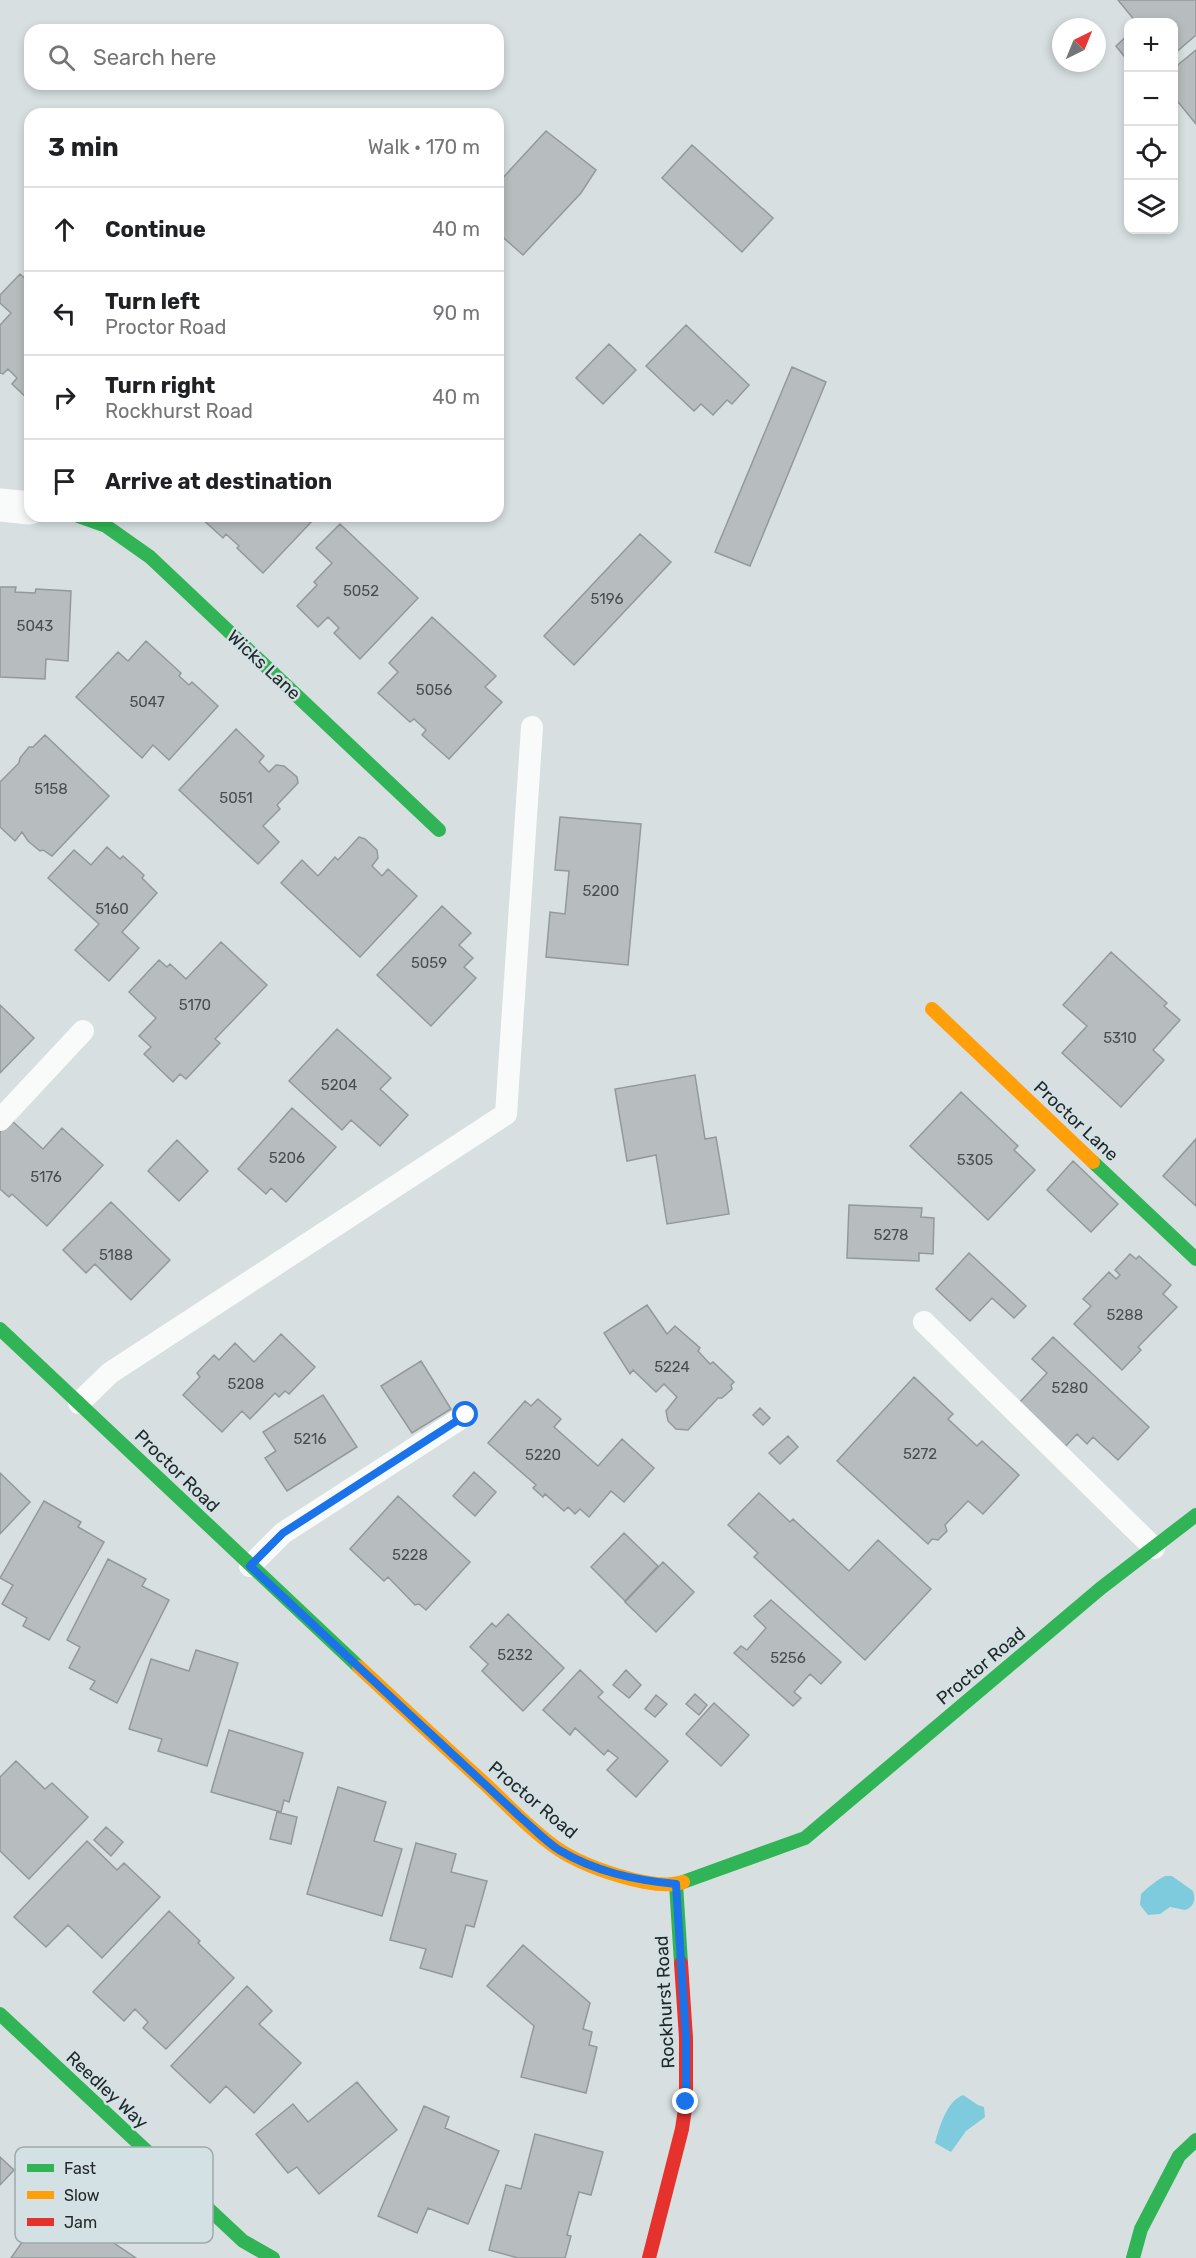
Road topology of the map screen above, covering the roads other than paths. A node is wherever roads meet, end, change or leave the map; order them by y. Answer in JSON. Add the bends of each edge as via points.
{"nodes":[{"id":1,"x":0,"y":506,"type":"edge"},
{"id":2,"x":24,"y":508,"type":"edge"},
{"id":3,"x":95,"y":522,"type":"edge"},
{"id":4,"x":532,"y":727,"type":"dead end"},
{"id":5,"x":439,"y":830,"type":"dead end"},
{"id":6,"x":932,"y":1009,"type":"dead end"},
{"id":7,"x":83,"y":1031,"type":"dead end"},
{"id":8,"x":0,"y":1120,"type":"edge"},
{"id":9,"x":1196,"y":1259,"type":"edge"},
{"id":10,"x":924,"y":1322,"type":"dead end"},
{"id":11,"x":0,"y":1329,"type":"edge"},
{"id":12,"x":79,"y":1403,"type":"junction"},
{"id":13,"x":466,"y":1415,"type":"dead end"},
{"id":14,"x":1196,"y":1515,"type":"edge"},
{"id":15,"x":1154,"y":1548,"type":"junction"},
{"id":16,"x":250,"y":1566,"type":"junction"},
{"id":17,"x":676,"y":1884,"type":"junction"},
{"id":18,"x":0,"y":2014,"type":"edge"},
{"id":19,"x":1196,"y":2140,"type":"edge"},
{"id":20,"x":134,"y":2147,"type":"edge"},
{"id":21,"x":213,"y":2225,"type":"edge"},
{"id":22,"x":237,"y":2249,"type":"edge"},
{"id":23,"x":273,"y":2258,"type":"edge"},
{"id":24,"x":649,"y":2258,"type":"edge"},
{"id":25,"x":1133,"y":2258,"type":"edge"}],
"edges":[{"from":1,"to":2,"type":"street"},
{"from":3,"to":5,"type":"street","name":"Wicks Lane","via":[[150,557]]},
{"from":4,"to":12,"type":"lane","via":[[506,1114],[110,1373]]},
{"from":6,"to":9,"type":"street","name":"Proctor Lane"},
{"from":7,"to":8,"type":"lane"},
{"from":10,"to":15,"type":"lane"},
{"from":11,"to":12,"type":"street","name":"Proctor Road"},
{"from":12,"to":16,"type":"street","name":"Proctor Road"},
{"from":13,"to":16,"type":"lane","via":[[283,1533]]},
{"from":14,"to":15,"type":"street","name":"Proctor Road"},
{"from":15,"to":17,"type":"street","name":"Proctor Road","via":[[1101,1588],[806,1838]]},
{"from":16,"to":17,"type":"street","name":"Proctor Road","via":[[558,1849],[595,1868],[634,1880]]},
{"from":17,"to":24,"type":"street","name":"Rockhurst Road","via":[[686,2102]]},
{"from":18,"to":20,"type":"street","name":"Reedley Way"},
{"from":19,"to":25,"type":"street","via":[[1179,2156],[1141,2229]]},
{"from":21,"to":22,"type":"street","name":"Reedley Way"},
{"from":22,"to":23,"type":"street","name":"Reedley Way"}]}
